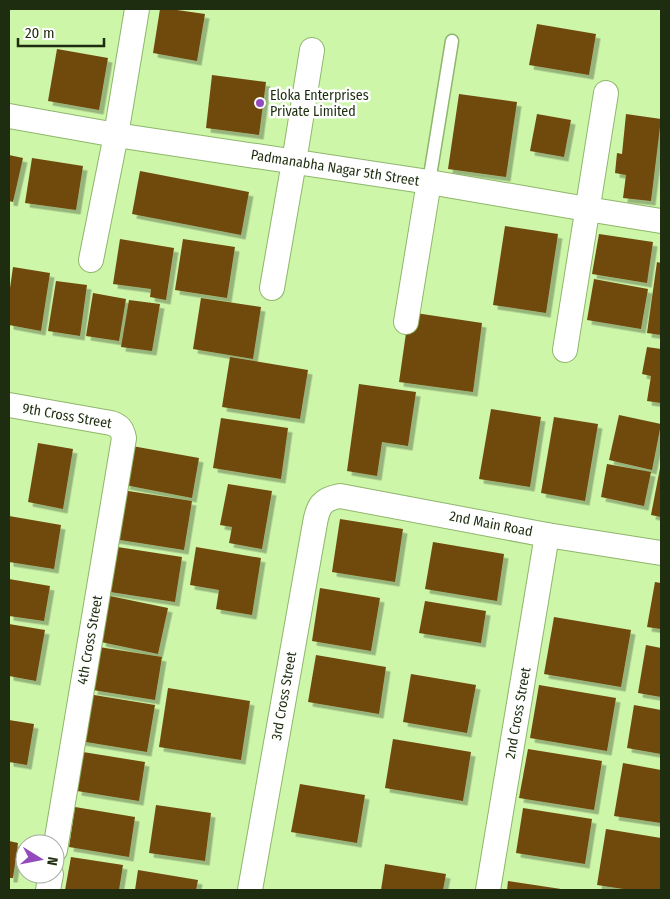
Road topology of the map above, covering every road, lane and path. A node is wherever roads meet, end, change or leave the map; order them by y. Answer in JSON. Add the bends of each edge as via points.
{"nodes":[{"id":1,"x":137,"y":9,"type":"edge"},
{"id":2,"x":452,"y":40,"type":"dead end"},
{"id":3,"x":312,"y":50,"type":"dead end"},
{"id":4,"x":606,"y":93,"type":"dead end"},
{"id":5,"x":9,"y":116,"type":"edge"},
{"id":6,"x":116,"y":135,"type":"junction"},
{"id":7,"x":294,"y":162,"type":"junction"},
{"id":8,"x":429,"y":182,"type":"junction"},
{"id":9,"x":587,"y":209,"type":"junction"},
{"id":10,"x":661,"y":221,"type":"edge"},
{"id":11,"x":91,"y":260,"type":"dead end"},
{"id":12,"x":272,"y":288,"type":"dead end"},
{"id":13,"x":406,"y":322,"type":"dead end"},
{"id":14,"x":565,"y":350,"type":"dead end"},
{"id":15,"x":9,"y":405,"type":"edge"},
{"id":16,"x":123,"y":430,"type":"joint"},
{"id":17,"x":322,"y":503,"type":"joint"},
{"id":18,"x":547,"y":535,"type":"junction"},
{"id":19,"x":661,"y":552,"type":"edge"},
{"id":20,"x":58,"y":834,"type":"edge"},
{"id":21,"x":250,"y":890,"type":"edge"},
{"id":22,"x":488,"y":890,"type":"edge"}],
"edges":[{"from":1,"to":6,"type":"street"},
{"from":2,"to":8,"type":"lane"},
{"from":3,"to":7,"type":"street"},
{"from":4,"to":9,"type":"street"},
{"from":5,"to":6,"type":"street","name":"Padmanabha Nagar 5th Street"},
{"from":6,"to":7,"type":"street","name":"Padmanabha Nagar 5th Street"},
{"from":6,"to":11,"type":"street"},
{"from":7,"to":8,"type":"street","name":"Padmanabha Nagar 5th Street"},
{"from":7,"to":12,"type":"street"},
{"from":8,"to":9,"type":"street","name":"Padmanabha Nagar 5th Street"},
{"from":8,"to":13,"type":"street"},
{"from":9,"to":10,"type":"street","name":"Padmanabha Nagar 5th Street"},
{"from":9,"to":14,"type":"street"},
{"from":15,"to":16,"type":"street","name":"9th Cross Street","via":[[111,423]]},
{"from":16,"to":20,"type":"street","name":"4th Cross Street"},
{"from":17,"to":18,"type":"street","name":"2nd Main Road","via":[[330,497],[340,496]]},
{"from":17,"to":21,"type":"street","name":"3rd Cross Street","via":[[314,523]]},
{"from":18,"to":19,"type":"street","name":"2nd Main Road"},
{"from":18,"to":22,"type":"street","name":"2nd Cross Street"}]}
